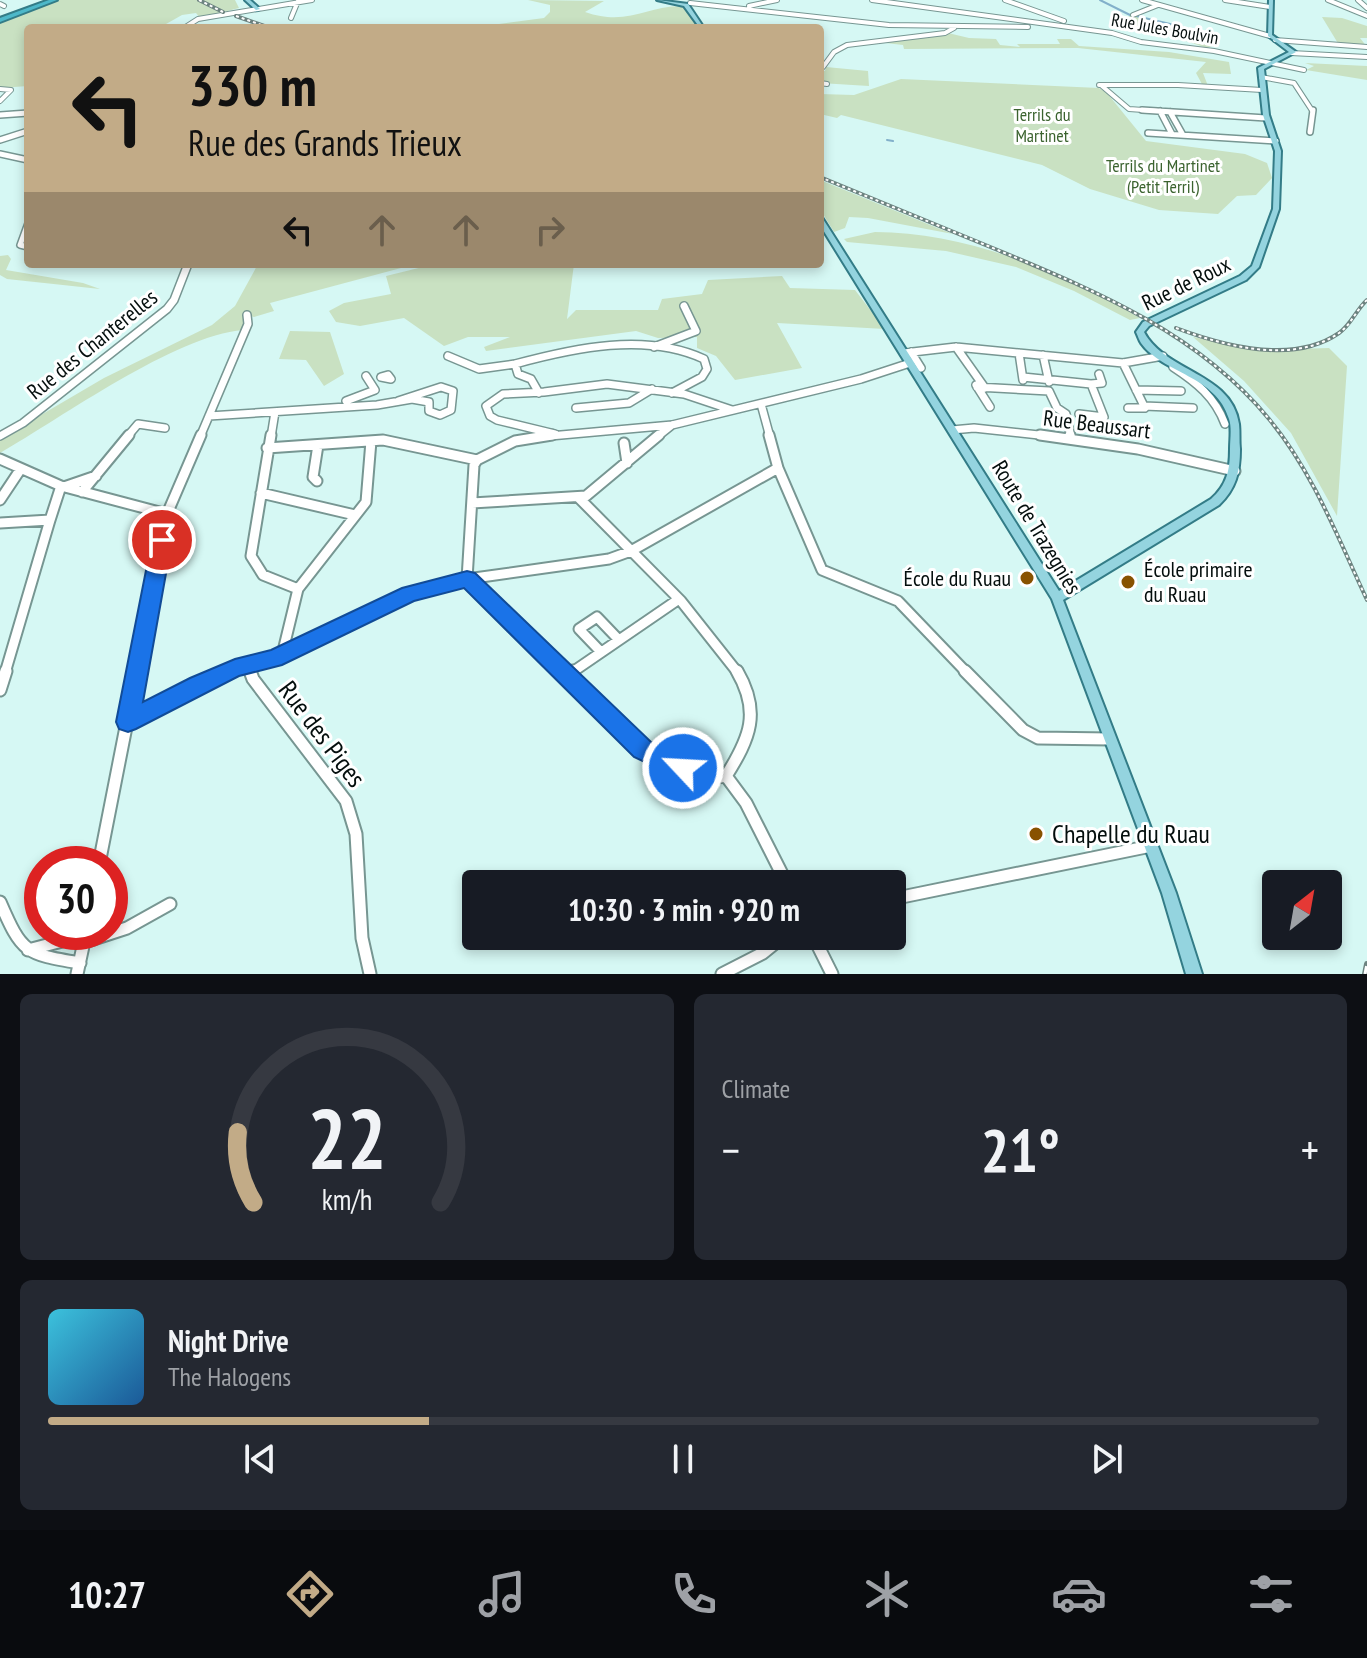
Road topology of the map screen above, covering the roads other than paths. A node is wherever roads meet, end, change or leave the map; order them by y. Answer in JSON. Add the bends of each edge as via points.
{"nodes":[{"id":1,"x":52,"y":0,"type":"edge"},
{"id":2,"x":250,"y":0,"type":"edge"},
{"id":3,"x":312,"y":0,"type":"edge"},
{"id":4,"x":659,"y":0,"type":"edge"},
{"id":5,"x":777,"y":0,"type":"edge"},
{"id":6,"x":872,"y":0,"type":"edge"},
{"id":7,"x":1005,"y":0,"type":"edge"},
{"id":8,"x":1142,"y":0,"type":"edge"},
{"id":9,"x":1225,"y":0,"type":"edge"},
{"id":10,"x":1271,"y":0,"type":"edge"},
{"id":11,"x":1328,"y":0,"type":"edge"},
{"id":12,"x":1358,"y":0,"type":"edge"},
{"id":13,"x":298,"y":1,"type":"edge"},
{"id":14,"x":894,"y":1,"type":"edge"},
{"id":15,"x":1237,"y":1,"type":"edge"},
{"id":16,"x":703,"y":2,"type":"edge"},
{"id":17,"x":685,"y":4,"type":"junction"},
{"id":18,"x":1158,"y":4,"type":"junction"},
{"id":19,"x":1270,"y":7,"type":"junction"},
{"id":20,"x":736,"y":8,"type":"junction"},
{"id":21,"x":1367,"y":8,"type":"edge"},
{"id":22,"x":261,"y":9,"type":"junction"},
{"id":23,"x":772,"y":12,"type":"junction"},
{"id":24,"x":1040,"y":14,"type":"junction"},
{"id":25,"x":1133,"y":15,"type":"dead end"},
{"id":26,"x":1367,"y":16,"type":"edge"},
{"id":27,"x":291,"y":18,"type":"dead end"},
{"id":28,"x":0,"y":19,"type":"edge"},
{"id":29,"x":1009,"y":20,"type":"junction"},
{"id":30,"x":1026,"y":22,"type":"junction"},
{"id":31,"x":190,"y":24,"type":"edge"},
{"id":32,"x":699,"y":24,"type":"edge"},
{"id":33,"x":979,"y":25,"type":"junction"},
{"id":34,"x":1081,"y":25,"type":"junction"},
{"id":35,"x":1055,"y":26,"type":"junction"},
{"id":36,"x":955,"y":27,"type":"junction"},
{"id":37,"x":1004,"y":27,"type":"junction"},
{"id":38,"x":1112,"y":33,"type":"junction"},
{"id":39,"x":1272,"y":38,"type":"junction"},
{"id":40,"x":1367,"y":47,"type":"edge"},
{"id":41,"x":1291,"y":53,"type":"junction"},
{"id":42,"x":1367,"y":57,"type":"edge"},
{"id":43,"x":1269,"y":62,"type":"junction"},
{"id":44,"x":824,"y":66,"type":"edge"},
{"id":45,"x":1304,"y":70,"type":"dead end"},
{"id":46,"x":1261,"y":77,"type":"junction"},
{"id":47,"x":824,"y":84,"type":"edge"},
{"id":48,"x":827,"y":84,"type":"dead end"},
{"id":49,"x":0,"y":89,"type":"edge"},
{"id":50,"x":1262,"y":90,"type":"junction"},
{"id":51,"x":1,"y":99,"type":"edge"},
{"id":52,"x":1160,"y":111,"type":"junction"},
{"id":53,"x":1170,"y":112,"type":"junction"},
{"id":54,"x":24,"y":113,"type":"edge"},
{"id":55,"x":0,"y":115,"type":"edge"},
{"id":56,"x":1266,"y":118,"type":"junction"},
{"id":57,"x":24,"y":132,"type":"edge"},
{"id":58,"x":1310,"y":132,"type":"dead end"},
{"id":59,"x":1148,"y":133,"type":"dead end"},
{"id":60,"x":1172,"y":134,"type":"junction"},
{"id":61,"x":1183,"y":135,"type":"junction"},
{"id":62,"x":0,"y":140,"type":"edge"},
{"id":63,"x":1276,"y":141,"type":"junction"},
{"id":64,"x":0,"y":154,"type":"edge"},
{"id":65,"x":24,"y":159,"type":"edge"},
{"id":66,"x":824,"y":225,"type":"edge"},
{"id":67,"x":186,"y":268,"type":"edge"},
{"id":68,"x":684,"y":306,"type":"dead end"},
{"id":69,"x":247,"y":315,"type":"dead end"},
{"id":70,"x":653,"y":347,"type":"junction"},
{"id":71,"x":956,"y":347,"type":"junction"},
{"id":72,"x":1019,"y":353,"type":"junction"},
{"id":73,"x":1043,"y":355,"type":"junction"},
{"id":74,"x":448,"y":356,"type":"dead end"},
{"id":75,"x":908,"y":356,"type":"junction"},
{"id":76,"x":1160,"y":357,"type":"junction"},
{"id":77,"x":1123,"y":363,"type":"junction"},
{"id":78,"x":515,"y":364,"type":"junction"},
{"id":79,"x":921,"y":368,"type":"dead end"},
{"id":80,"x":1099,"y":374,"type":"dead end"},
{"id":81,"x":366,"y":376,"type":"dead end"},
{"id":82,"x":1023,"y":377,"type":"junction"},
{"id":83,"x":1049,"y":383,"type":"junction"},
{"id":84,"x":1091,"y":384,"type":"junction"},
{"id":85,"x":981,"y":387,"type":"junction"},
{"id":86,"x":652,"y":389,"type":"junction"},
{"id":87,"x":1025,"y":390,"type":"junction"},
{"id":88,"x":1136,"y":390,"type":"junction"},
{"id":89,"x":1181,"y":391,"type":"dead end"},
{"id":90,"x":373,"y":392,"type":"junction"},
{"id":91,"x":539,"y":393,"type":"junction"},
{"id":92,"x":672,"y":393,"type":"junction"},
{"id":93,"x":424,"y":396,"type":"dead end"},
{"id":94,"x":346,"y":401,"type":"dead end"},
{"id":95,"x":761,"y":404,"type":"junction"},
{"id":96,"x":377,"y":405,"type":"junction"},
{"id":97,"x":1144,"y":406,"type":"junction"},
{"id":98,"x":990,"y":407,"type":"dead end"},
{"id":99,"x":576,"y":408,"type":"dead end"},
{"id":100,"x":1128,"y":408,"type":"dead end"},
{"id":101,"x":1193,"y":408,"type":"dead end"},
{"id":102,"x":733,"y":410,"type":"junction"},
{"id":103,"x":275,"y":412,"type":"junction"},
{"id":104,"x":1079,"y":414,"type":"dead end"},
{"id":105,"x":209,"y":416,"type":"junction"},
{"id":106,"x":1225,"y":424,"type":"dead end"},
{"id":107,"x":672,"y":425,"type":"junction"},
{"id":108,"x":165,"y":428,"type":"dead end"},
{"id":109,"x":952,"y":430,"type":"junction"},
{"id":110,"x":556,"y":434,"type":"junction"},
{"id":111,"x":0,"y":436,"type":"edge"},
{"id":112,"x":1071,"y":439,"type":"junction"},
{"id":113,"x":371,"y":441,"type":"junction"},
{"id":114,"x":624,"y":443,"type":"dead end"},
{"id":115,"x":318,"y":445,"type":"junction"},
{"id":116,"x":267,"y":448,"type":"junction"},
{"id":117,"x":0,"y":459,"type":"edge"},
{"id":118,"x":477,"y":460,"type":"junction"},
{"id":119,"x":627,"y":463,"type":"junction"},
{"id":120,"x":778,"y":468,"type":"junction"},
{"id":121,"x":20,"y":470,"type":"junction"},
{"id":122,"x":1235,"y":471,"type":"junction"},
{"id":123,"x":97,"y":476,"type":"junction"},
{"id":124,"x":317,"y":481,"type":"dead end"},
{"id":125,"x":62,"y":487,"type":"junction"},
{"id":126,"x":82,"y":492,"type":"junction"},
{"id":127,"x":261,"y":493,"type":"junction"},
{"id":128,"x":579,"y":498,"type":"junction"},
{"id":129,"x":0,"y":500,"type":"edge"},
{"id":130,"x":472,"y":503,"type":"junction"},
{"id":131,"x":167,"y":514,"type":"junction"},
{"id":132,"x":355,"y":515,"type":"junction"},
{"id":133,"x":50,"y":520,"type":"junction"},
{"id":134,"x":0,"y":523,"type":"edge"},
{"id":135,"x":631,"y":551,"type":"junction"},
{"id":136,"x":467,"y":579,"type":"junction"},
{"id":137,"x":298,"y":589,"type":"junction"},
{"id":138,"x":1057,"y":598,"type":"junction"},
{"id":139,"x":679,"y":599,"type":"junction"},
{"id":140,"x":619,"y":640,"type":"junction"},
{"id":141,"x":601,"y":652,"type":"junction"},
{"id":142,"x":282,"y":655,"type":"junction"},
{"id":143,"x":248,"y":665,"type":"junction"},
{"id":144,"x":567,"y":675,"type":"junction"},
{"id":145,"x":0,"y":690,"type":"edge"},
{"id":146,"x":128,"y":722,"type":"junction"},
{"id":147,"x":1110,"y":739,"type":"junction"},
{"id":148,"x":726,"y":776,"type":"junction"},
{"id":149,"x":103,"y":846,"type":"edge"},
{"id":150,"x":1151,"y":846,"type":"junction"},
{"id":151,"x":780,"y":870,"type":"edge"},
{"id":152,"x":906,"y":896,"type":"edge"},
{"id":153,"x":0,"y":902,"type":"edge"},
{"id":154,"x":170,"y":904,"type":"dead end"},
{"id":155,"x":128,"y":927,"type":"edge"},
{"id":156,"x":24,"y":949,"type":"edge"},
{"id":157,"x":26,"y":950,"type":"edge"},
{"id":158,"x":83,"y":950,"type":"edge"},
{"id":159,"x":767,"y":950,"type":"edge"},
{"id":160,"x":820,"y":950,"type":"edge"},
{"id":161,"x":79,"y":971,"type":"edge"},
{"id":162,"x":370,"y":974,"type":"edge"},
{"id":163,"x":722,"y":974,"type":"edge"},
{"id":164,"x":832,"y":974,"type":"edge"},
{"id":165,"x":1194,"y":974,"type":"edge"}],
"edges":[{"from":1,"to":28,"type":"highway"},
{"from":2,"to":22,"type":"main road"},
{"from":3,"to":13,"type":"street"},
{"from":4,"to":17,"type":"main road"},
{"from":5,"to":20,"type":"street"},
{"from":5,"to":23,"type":"street"},
{"from":6,"to":14,"type":"street"},
{"from":7,"to":24,"type":"street","via":[[1033,9],[1030,15]]},
{"from":8,"to":18,"type":"street"},
{"from":9,"to":15,"type":"street"},
{"from":10,"to":19,"type":"main road"},
{"from":11,"to":26,"type":"street"},
{"from":12,"to":21,"type":"street"},
{"from":13,"to":22,"type":"street"},
{"from":13,"to":27,"type":"street"},
{"from":14,"to":29,"type":"street"},
{"from":15,"to":19,"type":"street"},
{"from":16,"to":17,"type":"street"},
{"from":16,"to":20,"type":"street"},
{"from":17,"to":32,"type":"main road"},
{"from":18,"to":25,"type":"street"},
{"from":18,"to":39,"type":"street"},
{"from":19,"to":39,"type":"main road"},
{"from":20,"to":23,"type":"street"},
{"from":22,"to":31,"type":"street"},
{"from":23,"to":36,"type":"street"},
{"from":24,"to":30,"type":"street"},
{"from":24,"to":34,"type":"street"},
{"from":29,"to":30,"type":"street"},
{"from":29,"to":37,"type":"street"},
{"from":30,"to":35,"type":"street"},
{"from":33,"to":36,"type":"street"},
{"from":33,"to":37,"type":"street"},
{"from":33,"to":37,"type":"street","via":[[980,31]]},
{"from":34,"to":35,"type":"street"},
{"from":34,"to":38,"type":"street"},
{"from":35,"to":37,"type":"street"},
{"from":35,"to":38,"type":"street","name":"Rue Jules Boulvin"},
{"from":36,"to":44,"type":"street","via":[[946,33],[847,45]]},
{"from":38,"to":43,"type":"street","name":"Rue Jules Boulvin"},
{"from":39,"to":40,"type":"street"},
{"from":39,"to":41,"type":"main road"},
{"from":41,"to":42,"type":"street"},
{"from":41,"to":43,"type":"main road"},
{"from":43,"to":45,"type":"street","name":"Rue Jules Boulvin"},
{"from":43,"to":46,"type":"main road","via":[[1261,68]]},
{"from":46,"to":50,"type":"main road"},
{"from":46,"to":58,"type":"street","via":[[1294,83],[1313,109]]},
{"from":47,"to":48,"type":"street"},
{"from":49,"to":51,"type":"street","via":[[11,90]]},
{"from":50,"to":52,"type":"street","via":[[1100,86],[1129,109]]},
{"from":50,"to":56,"type":"main road"},
{"from":52,"to":53,"type":"street"},
{"from":52,"to":60,"type":"street"},
{"from":53,"to":56,"type":"street"},
{"from":53,"to":61,"type":"street"},
{"from":54,"to":55,"type":"street"},
{"from":56,"to":63,"type":"main road"},
{"from":57,"to":62,"type":"street"},
{"from":59,"to":60,"type":"street"},
{"from":60,"to":61,"type":"street"},
{"from":61,"to":63,"type":"street"},
{"from":63,"to":76,"type":"main road","name":"Rue de Roux","via":[[1276,205],[1251,272],[1141,327],[1143,341]]},
{"from":64,"to":65,"type":"street"},
{"from":66,"to":75,"type":"main road","name":"Route de Trazegnies"},
{"from":67,"to":111,"type":"street","name":"Rue des Chanterelles","via":[[167,309]]},
{"from":68,"to":70,"type":"street","via":[[696,331]]},
{"from":69,"to":105,"type":"street","via":[[248,324]]},
{"from":70,"to":78,"type":"street","via":[[598,346]]},
{"from":70,"to":92,"type":"street","via":[[688,351],[707,364],[702,377]]},
{"from":71,"to":72,"type":"street"},
{"from":71,"to":75,"type":"street"},
{"from":71,"to":85,"type":"street"},
{"from":72,"to":73,"type":"street"},
{"from":72,"to":82,"type":"street"},
{"from":73,"to":77,"type":"street"},
{"from":73,"to":83,"type":"street"},
{"from":74,"to":78,"type":"street","via":[[479,369]]},
{"from":75,"to":79,"type":"street"},
{"from":75,"to":95,"type":"street","via":[[861,379]]},
{"from":75,"to":109,"type":"main road","name":"Route de Trazegnies"},
{"from":76,"to":77,"type":"street"},
{"from":76,"to":106,"type":"street","name":"Rue de Roux","via":[[1209,393]]},
{"from":76,"to":122,"type":"main road","name":"Rue de Roux","via":[[1207,383],[1229,407]]},
{"from":77,"to":88,"type":"street"},
{"from":78,"to":91,"type":"street","via":[[518,374],[531,379]]},
{"from":80,"to":84,"type":"street","via":[[1102,383]]},
{"from":81,"to":90,"type":"street"},
{"from":82,"to":83,"type":"street"},
{"from":82,"to":87,"type":"street"},
{"from":83,"to":84,"type":"street"},
{"from":84,"to":104,"type":"street","via":[[1104,417]]},
{"from":85,"to":87,"type":"street"},
{"from":85,"to":98,"type":"street"},
{"from":86,"to":91,"type":"street","via":[[596,384]]},
{"from":86,"to":92,"type":"street"},
{"from":86,"to":99,"type":"street","via":[[629,403]]},
{"from":87,"to":112,"type":"street","via":[[1049,391],[1066,414]]},
{"from":88,"to":89,"type":"street"},
{"from":88,"to":97,"type":"street"},
{"from":90,"to":94,"type":"street"},
{"from":90,"to":96,"type":"street"},
{"from":91,"to":110,"type":"street","via":[[501,394],[490,401],[487,411],[497,420]]},
{"from":92,"to":102,"type":"street"},
{"from":93,"to":96,"type":"street"},
{"from":95,"to":102,"type":"street"},
{"from":95,"to":120,"type":"street"},
{"from":96,"to":103,"type":"street"},
{"from":97,"to":100,"type":"street"},
{"from":97,"to":101,"type":"street"},
{"from":102,"to":107,"type":"street"},
{"from":103,"to":105,"type":"street"},
{"from":103,"to":116,"type":"street"},
{"from":105,"to":131,"type":"street"},
{"from":107,"to":110,"type":"street"},
{"from":107,"to":119,"type":"street"},
{"from":108,"to":123,"type":"street","via":[[138,424]]},
{"from":109,"to":112,"type":"street","name":"Rue Beaussart"},
{"from":109,"to":138,"type":"main road","name":"Route de Trazegnies"},
{"from":110,"to":118,"type":"street","via":[[507,443]]},
{"from":112,"to":122,"type":"street","name":"Rue Beaussart","via":[[1167,452]]},
{"from":113,"to":115,"type":"street"},
{"from":113,"to":118,"type":"street","via":[[394,441]]},
{"from":113,"to":132,"type":"street","via":[[368,495]]},
{"from":114,"to":119,"type":"street"},
{"from":115,"to":116,"type":"street"},
{"from":115,"to":124,"type":"street","via":[[313,477]]},
{"from":116,"to":127,"type":"street"},
{"from":117,"to":121,"type":"street"},
{"from":118,"to":130,"type":"street"},
{"from":119,"to":128,"type":"street"},
{"from":120,"to":135,"type":"street"},
{"from":120,"to":147,"type":"street","via":[[822,570],[898,601],[1023,730],[1038,738]]},
{"from":121,"to":125,"type":"street"},
{"from":121,"to":129,"type":"street"},
{"from":122,"to":138,"type":"main road","via":[[1218,500]]},
{"from":123,"to":125,"type":"street"},
{"from":123,"to":126,"type":"street"},
{"from":125,"to":126,"type":"street"},
{"from":125,"to":133,"type":"street"},
{"from":126,"to":131,"type":"street"},
{"from":127,"to":132,"type":"street"},
{"from":127,"to":137,"type":"street","via":[[253,563],[266,578]]},
{"from":128,"to":130,"type":"street"},
{"from":128,"to":135,"type":"street"},
{"from":130,"to":136,"type":"street"},
{"from":131,"to":146,"type":"street"},
{"from":132,"to":137,"type":"street"},
{"from":133,"to":134,"type":"street"},
{"from":133,"to":145,"type":"street"},
{"from":135,"to":136,"type":"street","via":[[609,559]]},
{"from":135,"to":139,"type":"street"},
{"from":136,"to":142,"type":"street","via":[[409,594]]},
{"from":136,"to":144,"type":"street"},
{"from":137,"to":142,"type":"street"},
{"from":138,"to":147,"type":"main road","name":"Route de Trazegnies"},
{"from":139,"to":140,"type":"street"},
{"from":139,"to":148,"type":"street","via":[[741,673],[750,695],[751,722]]},
{"from":140,"to":141,"type":"street"},
{"from":140,"to":141,"type":"street","via":[[597,617],[579,629]]},
{"from":141,"to":144,"type":"street"},
{"from":142,"to":143,"type":"street"},
{"from":143,"to":146,"type":"street","via":[[198,684]]},
{"from":143,"to":162,"type":"street","name":"Rue des Piges","via":[[253,679],[346,801],[356,834],[362,938]]},
{"from":144,"to":148,"type":"street","via":[[658,759],[707,778]]},
{"from":146,"to":149,"type":"street"},
{"from":147,"to":150,"type":"main road","name":"Route de Trazegnies"},
{"from":148,"to":151,"type":"street"},
{"from":150,"to":152,"type":"street"},
{"from":150,"to":165,"type":"main road","name":"Route de Trazegnies"},
{"from":153,"to":156,"type":"street"},
{"from":154,"to":155,"type":"street"},
{"from":157,"to":161,"type":"street"},
{"from":158,"to":161,"type":"street"},
{"from":159,"to":163,"type":"street"},
{"from":160,"to":164,"type":"street"}]}
